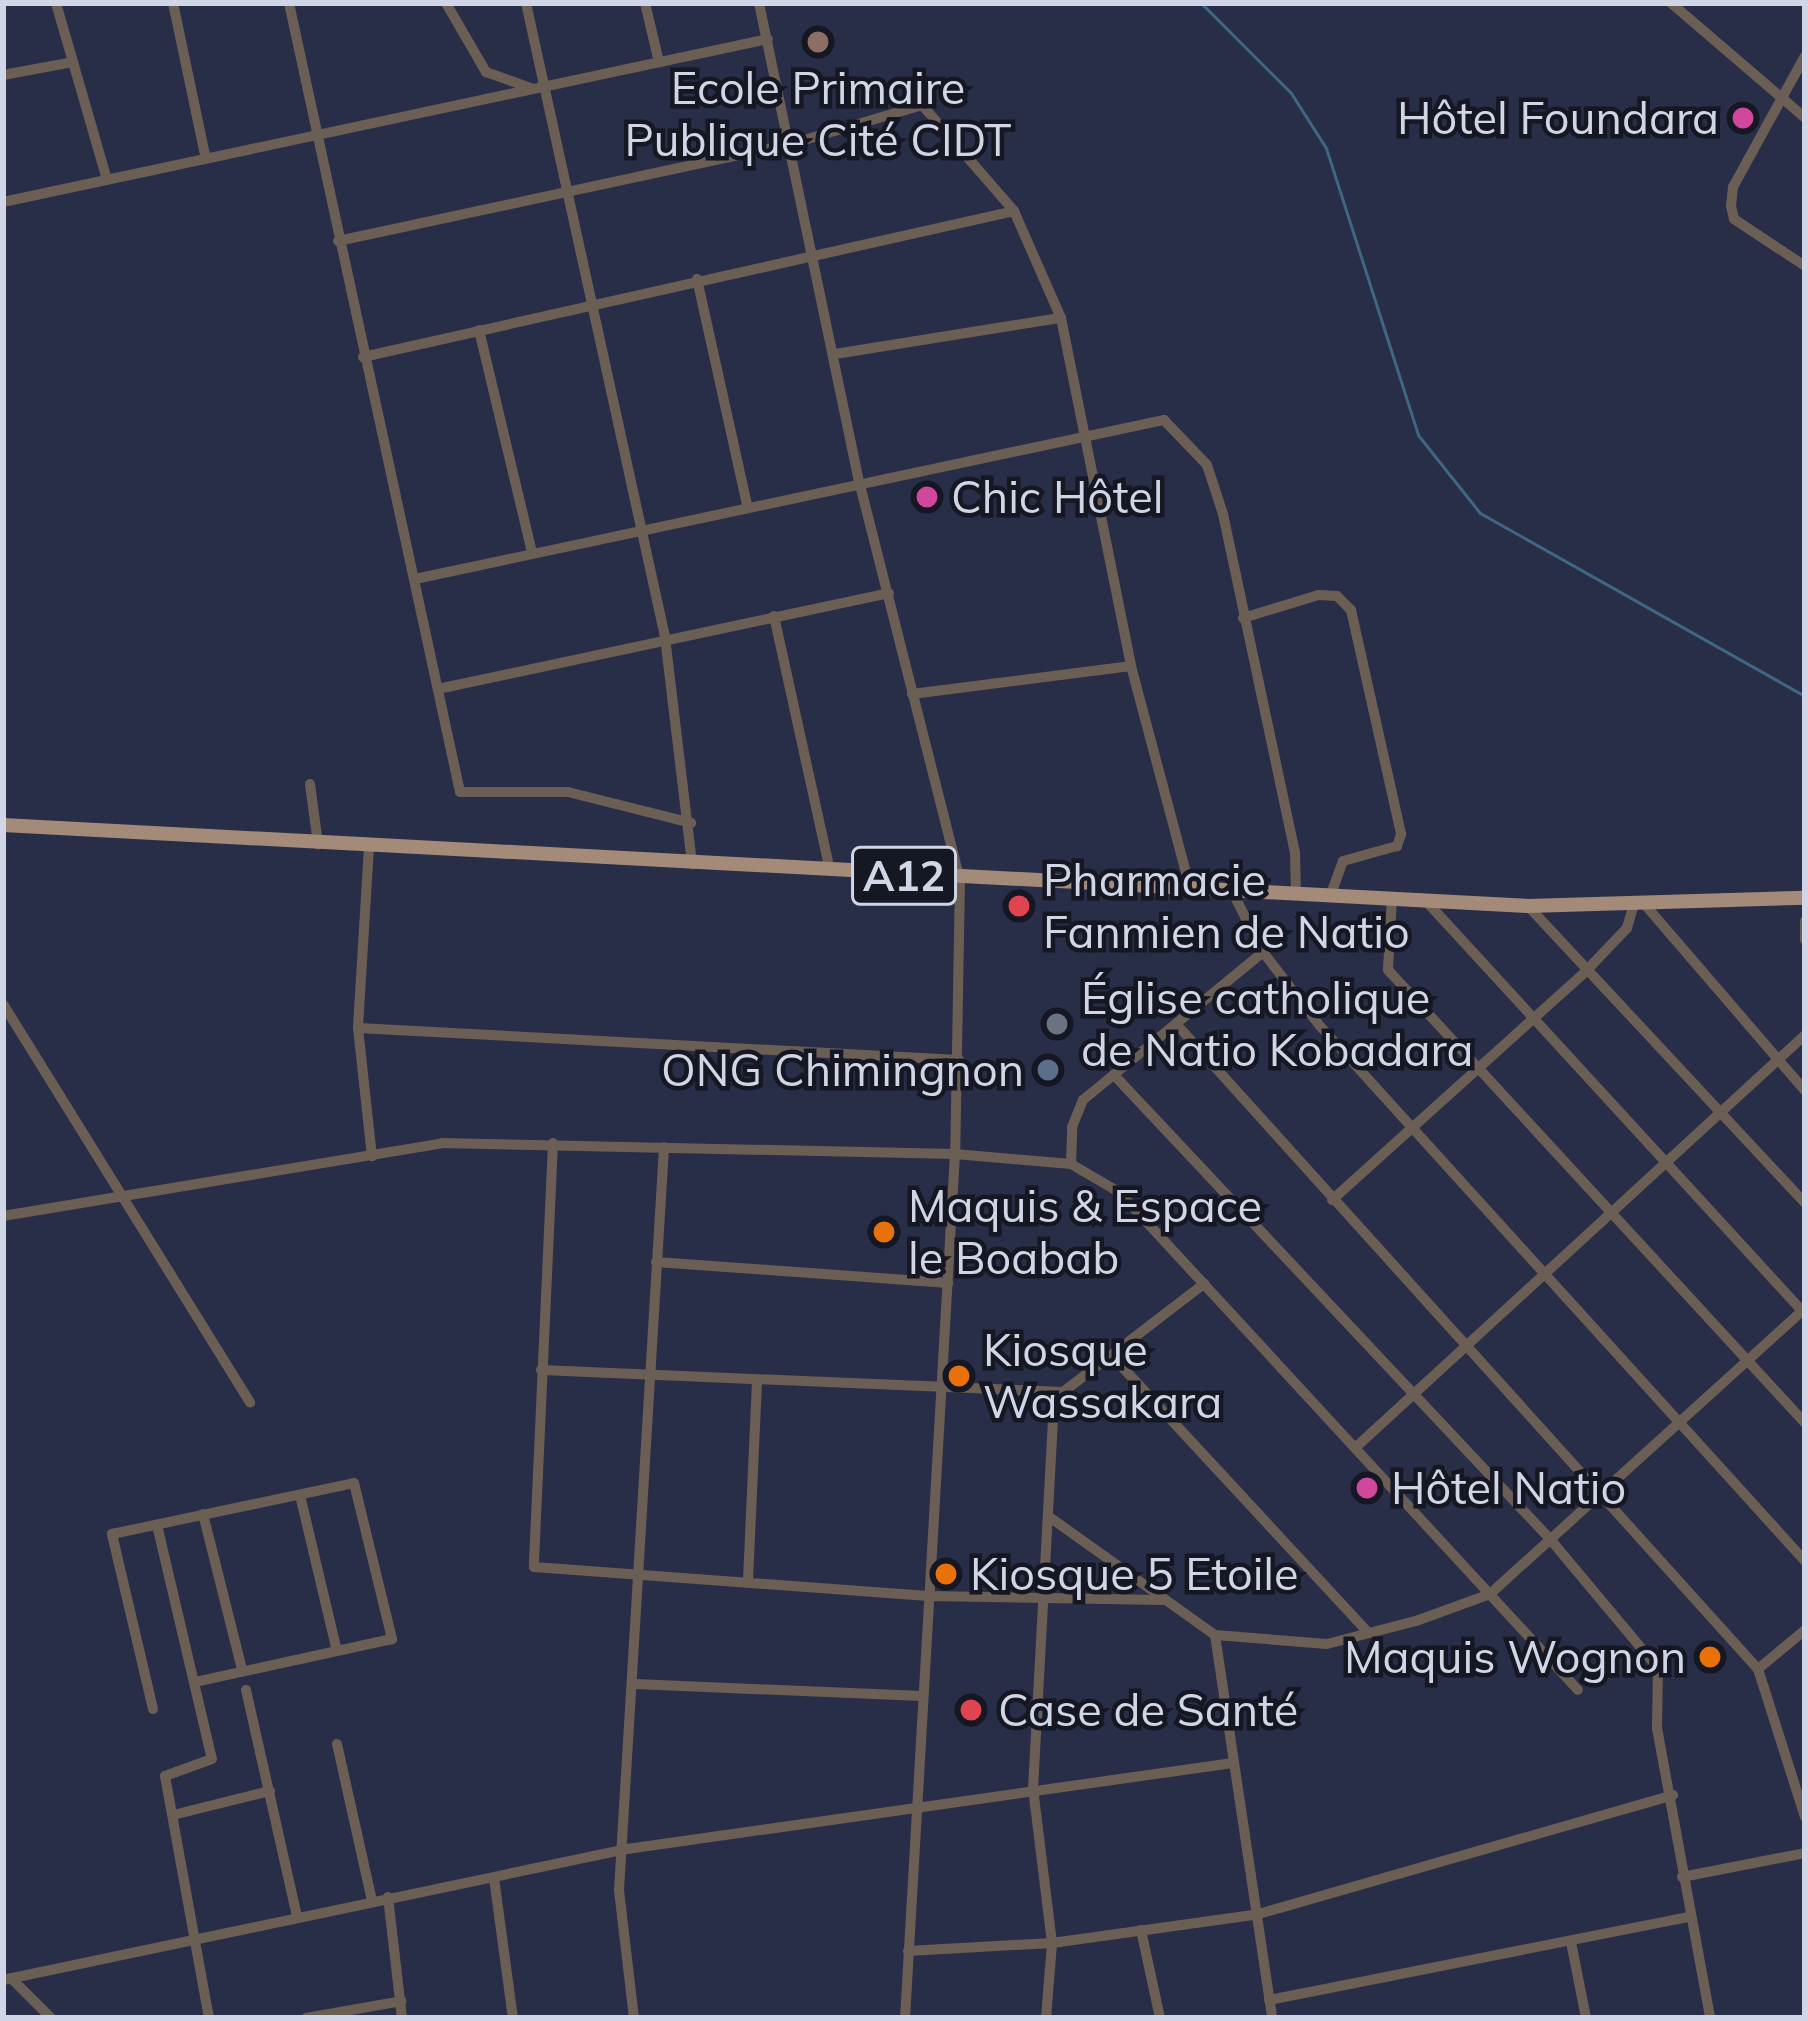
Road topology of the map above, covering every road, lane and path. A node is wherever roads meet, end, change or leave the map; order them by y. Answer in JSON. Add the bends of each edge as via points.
{"nodes":[{"id":1,"x":56,"y":3,"type":"edge"},
{"id":2,"x":173,"y":3,"type":"edge"},
{"id":3,"x":289,"y":3,"type":"edge"},
{"id":4,"x":446,"y":3,"type":"edge"},
{"id":5,"x":526,"y":3,"type":"edge"},
{"id":6,"x":645,"y":3,"type":"edge"},
{"id":7,"x":758,"y":3,"type":"edge"},
{"id":8,"x":1671,"y":3,"type":"edge"},
{"id":9,"x":768,"y":38,"type":"junction"},
{"id":10,"x":1805,"y":56,"type":"edge"},
{"id":11,"x":73,"y":62,"type":"junction"},
{"id":12,"x":659,"y":62,"type":"junction"},
{"id":13,"x":3,"y":75,"type":"edge"},
{"id":14,"x":539,"y":87,"type":"junction"},
{"id":15,"x":1778,"y":101,"type":"junction"},
{"id":16,"x":1805,"y":118,"type":"edge"},
{"id":17,"x":316,"y":135,"type":"junction"},
{"id":18,"x":794,"y":143,"type":"junction"},
{"id":19,"x":206,"y":159,"type":"junction"},
{"id":20,"x":107,"y":180,"type":"junction"},
{"id":21,"x":566,"y":191,"type":"junction"},
{"id":22,"x":3,"y":202,"type":"edge"},
{"id":23,"x":1014,"y":211,"type":"junction"},
{"id":24,"x":338,"y":241,"type":"junction"},
{"id":25,"x":816,"y":257,"type":"junction"},
{"id":26,"x":1805,"y":266,"type":"edge"},
{"id":27,"x":698,"y":279,"type":"junction"},
{"id":28,"x":586,"y":305,"type":"junction"},
{"id":29,"x":1061,"y":319,"type":"junction"},
{"id":30,"x":479,"y":330,"type":"junction"},
{"id":31,"x":835,"y":354,"type":"junction"},
{"id":32,"x":362,"y":357,"type":"junction"},
{"id":33,"x":1088,"y":433,"type":"junction"},
{"id":34,"x":859,"y":481,"type":"junction"},
{"id":35,"x":747,"y":505,"type":"junction"},
{"id":36,"x":640,"y":530,"type":"junction"},
{"id":37,"x":531,"y":549,"type":"junction"},
{"id":38,"x":415,"y":579,"type":"junction"},
{"id":39,"x":889,"y":592,"type":"junction"},
{"id":40,"x":774,"y":616,"type":"junction"},
{"id":41,"x":1243,"y":618,"type":"junction"},
{"id":42,"x":665,"y":637,"type":"junction"},
{"id":43,"x":1131,"y":666,"type":"junction"},
{"id":44,"x":438,"y":689,"type":"junction"},
{"id":45,"x":912,"y":694,"type":"junction"},
{"id":46,"x":310,"y":784,"type":"dead end"},
{"id":47,"x":691,"y":823,"type":"junction"},
{"id":48,"x":3,"y":825,"type":"edge"},
{"id":49,"x":318,"y":844,"type":"junction"},
{"id":50,"x":369,"y":847,"type":"junction"},
{"id":51,"x":692,"y":864,"type":"junction"},
{"id":52,"x":830,"y":872,"type":"junction"},
{"id":53,"x":960,"y":879,"type":"junction"},
{"id":54,"x":1190,"y":888,"type":"junction"},
{"id":55,"x":1232,"y":891,"type":"junction"},
{"id":56,"x":1296,"y":895,"type":"junction"},
{"id":57,"x":1330,"y":896,"type":"junction"},
{"id":58,"x":1392,"y":898,"type":"junction"},
{"id":59,"x":1805,"y":898,"type":"edge"},
{"id":60,"x":1424,"y":900,"type":"junction"},
{"id":61,"x":1528,"y":906,"type":"junction"},
{"id":62,"x":1640,"y":907,"type":"junction"},
{"id":63,"x":1805,"y":921,"type":"edge"},
{"id":64,"x":1805,"y":940,"type":"edge"},
{"id":65,"x":1263,"y":952,"type":"junction"},
{"id":66,"x":1587,"y":970,"type":"junction"},
{"id":67,"x":3,"y":1004,"type":"edge"},
{"id":68,"x":1532,"y":1016,"type":"junction"},
{"id":69,"x":1178,"y":1026,"type":"junction"},
{"id":70,"x":358,"y":1028,"type":"junction"},
{"id":71,"x":1805,"y":1035,"type":"edge"},
{"id":72,"x":1774,"y":1059,"type":"junction"},
{"id":73,"x":959,"y":1060,"type":"junction"},
{"id":74,"x":1477,"y":1068,"type":"junction"},
{"id":75,"x":1114,"y":1076,"type":"junction"},
{"id":76,"x":1805,"y":1091,"type":"edge"},
{"id":77,"x":1718,"y":1111,"type":"junction"},
{"id":78,"x":1411,"y":1125,"type":"junction"},
{"id":79,"x":553,"y":1144,"type":"junction"},
{"id":80,"x":664,"y":1147,"type":"junction"},
{"id":81,"x":955,"y":1154,"type":"junction"},
{"id":82,"x":372,"y":1156,"type":"junction"},
{"id":83,"x":1665,"y":1163,"type":"junction"},
{"id":84,"x":1071,"y":1164,"type":"junction"},
{"id":85,"x":124,"y":1199,"type":"junction"},
{"id":86,"x":1333,"y":1200,"type":"junction"},
{"id":87,"x":1805,"y":1203,"type":"edge"},
{"id":88,"x":1609,"y":1213,"type":"junction"},
{"id":89,"x":3,"y":1216,"type":"edge"},
{"id":90,"x":656,"y":1262,"type":"junction"},
{"id":91,"x":1546,"y":1272,"type":"junction"},
{"id":92,"x":948,"y":1283,"type":"junction"},
{"id":93,"x":1204,"y":1284,"type":"junction"},
{"id":94,"x":1804,"y":1311,"type":"edge"},
{"id":95,"x":1464,"y":1345,"type":"junction"},
{"id":96,"x":1113,"y":1357,"type":"junction"},
{"id":97,"x":1748,"y":1360,"type":"junction"},
{"id":98,"x":541,"y":1370,"type":"junction"},
{"id":99,"x":646,"y":1375,"type":"junction"},
{"id":100,"x":758,"y":1380,"type":"junction"},
{"id":101,"x":941,"y":1384,"type":"junction"},
{"id":102,"x":1063,"y":1392,"type":"junction"},
{"id":103,"x":1410,"y":1396,"type":"junction"},
{"id":104,"x":250,"y":1403,"type":"dead end"},
{"id":105,"x":1682,"y":1419,"type":"junction"},
{"id":106,"x":1805,"y":1423,"type":"edge"},
{"id":107,"x":1355,"y":1448,"type":"junction"},
{"id":108,"x":1602,"y":1492,"type":"junction"},
{"id":109,"x":300,"y":1496,"type":"junction"},
{"id":110,"x":203,"y":1514,"type":"junction"},
{"id":111,"x":1048,"y":1516,"type":"junction"},
{"id":112,"x":157,"y":1525,"type":"junction"},
{"id":113,"x":1550,"y":1539,"type":"junction"},
{"id":114,"x":1805,"y":1561,"type":"edge"},
{"id":115,"x":640,"y":1574,"type":"junction"},
{"id":116,"x":748,"y":1580,"type":"junction"},
{"id":117,"x":1490,"y":1594,"type":"junction"},
{"id":118,"x":928,"y":1596,"type":"junction"},
{"id":119,"x":1043,"y":1597,"type":"junction"},
{"id":120,"x":1163,"y":1600,"type":"junction"},
{"id":121,"x":1805,"y":1630,"type":"edge"},
{"id":122,"x":1369,"y":1634,"type":"junction"},
{"id":123,"x":1215,"y":1636,"type":"junction"},
{"id":124,"x":338,"y":1651,"type":"junction"},
{"id":125,"x":242,"y":1669,"type":"junction"},
{"id":126,"x":1758,"y":1669,"type":"junction"},
{"id":127,"x":195,"y":1682,"type":"junction"},
{"id":128,"x":634,"y":1684,"type":"junction"},
{"id":129,"x":246,"y":1690,"type":"dead end"},
{"id":130,"x":1578,"y":1690,"type":"dead end"},
{"id":131,"x":922,"y":1696,"type":"junction"},
{"id":132,"x":153,"y":1709,"type":"dead end"},
{"id":133,"x":337,"y":1744,"type":"dead end"},
{"id":134,"x":1233,"y":1762,"type":"junction"},
{"id":135,"x":1034,"y":1789,"type":"junction"},
{"id":136,"x":270,"y":1791,"type":"junction"},
{"id":137,"x":1673,"y":1796,"type":"junction"},
{"id":138,"x":916,"y":1806,"type":"junction"},
{"id":139,"x":173,"y":1815,"type":"junction"},
{"id":140,"x":1805,"y":1817,"type":"edge"},
{"id":141,"x":627,"y":1850,"type":"junction"},
{"id":142,"x":1805,"y":1853,"type":"edge"},
{"id":143,"x":1682,"y":1877,"type":"junction"},
{"id":144,"x":494,"y":1878,"type":"junction"},
{"id":145,"x":388,"y":1897,"type":"junction"},
{"id":146,"x":372,"y":1900,"type":"junction"},
{"id":147,"x":1255,"y":1915,"type":"junction"},
{"id":148,"x":297,"y":1916,"type":"junction"},
{"id":149,"x":1688,"y":1917,"type":"junction"},
{"id":150,"x":1142,"y":1930,"type":"junction"},
{"id":151,"x":196,"y":1936,"type":"junction"},
{"id":152,"x":1052,"y":1942,"type":"junction"},
{"id":153,"x":1571,"y":1942,"type":"junction"},
{"id":154,"x":908,"y":1952,"type":"junction"},
{"id":155,"x":7,"y":1979,"type":"edge"},
{"id":156,"x":1269,"y":2000,"type":"junction"},
{"id":157,"x":402,"y":2001,"type":"junction"},
{"id":158,"x":51,"y":2018,"type":"edge"},
{"id":159,"x":209,"y":2018,"type":"edge"},
{"id":160,"x":306,"y":2018,"type":"edge"},
{"id":161,"x":402,"y":2018,"type":"edge"},
{"id":162,"x":513,"y":2018,"type":"edge"},
{"id":163,"x":634,"y":2018,"type":"edge"},
{"id":164,"x":905,"y":2018,"type":"edge"},
{"id":165,"x":1046,"y":2018,"type":"edge"},
{"id":166,"x":1160,"y":2018,"type":"edge"},
{"id":167,"x":1272,"y":2018,"type":"edge"},
{"id":168,"x":1586,"y":2018,"type":"edge"},
{"id":169,"x":1710,"y":2018,"type":"edge"}],
"edges":[{"from":1,"to":11,"type":"street"},
{"from":2,"to":19,"type":"street"},
{"from":3,"to":17,"type":"street"},
{"from":4,"to":14,"type":"street","via":[[486,72]]},
{"from":5,"to":14,"type":"street"},
{"from":6,"to":12,"type":"street"},
{"from":7,"to":9,"type":"street"},
{"from":8,"to":15,"type":"street"},
{"from":9,"to":12,"type":"street"},
{"from":9,"to":18,"type":"street"},
{"from":10,"to":15,"type":"street"},
{"from":11,"to":13,"type":"street"},
{"from":11,"to":20,"type":"street"},
{"from":12,"to":14,"type":"street"},
{"from":14,"to":17,"type":"street"},
{"from":14,"to":21,"type":"street"},
{"from":15,"to":16,"type":"street"},
{"from":15,"to":26,"type":"street","via":[[1731,206],[1734,219]]},
{"from":17,"to":19,"type":"street"},
{"from":17,"to":24,"type":"street"},
{"from":18,"to":21,"type":"street"},
{"from":18,"to":23,"type":"street","via":[[922,105]]},
{"from":18,"to":25,"type":"street"},
{"from":19,"to":20,"type":"street"},
{"from":20,"to":22,"type":"street"},
{"from":21,"to":24,"type":"street"},
{"from":21,"to":28,"type":"street"},
{"from":23,"to":25,"type":"street"},
{"from":23,"to":29,"type":"street"},
{"from":24,"to":32,"type":"street"},
{"from":25,"to":27,"type":"street"},
{"from":25,"to":31,"type":"street"},
{"from":27,"to":28,"type":"street"},
{"from":27,"to":35,"type":"street"},
{"from":28,"to":30,"type":"street"},
{"from":28,"to":36,"type":"street"},
{"from":29,"to":31,"type":"street"},
{"from":29,"to":33,"type":"street"},
{"from":30,"to":32,"type":"street"},
{"from":30,"to":37,"type":"street"},
{"from":31,"to":34,"type":"street"},
{"from":32,"to":38,"type":"street"},
{"from":33,"to":34,"type":"street"},
{"from":33,"to":41,"type":"street","via":[[1147,418],[1164,420],[1190,442],[1223,514]]},
{"from":33,"to":43,"type":"street"},
{"from":34,"to":35,"type":"street"},
{"from":34,"to":39,"type":"street"},
{"from":35,"to":36,"type":"street"},
{"from":36,"to":37,"type":"street"},
{"from":36,"to":42,"type":"street"},
{"from":37,"to":38,"type":"street"},
{"from":38,"to":44,"type":"street"},
{"from":39,"to":40,"type":"street"},
{"from":39,"to":45,"type":"street"},
{"from":40,"to":42,"type":"street"},
{"from":40,"to":52,"type":"street"},
{"from":41,"to":56,"type":"street","via":[[1295,852]]},
{"from":41,"to":57,"type":"street","via":[[1318,595],[1337,596],[1351,610],[1401,834],[1397,846],[1343,861]]},
{"from":42,"to":44,"type":"street"},
{"from":42,"to":47,"type":"street"},
{"from":43,"to":45,"type":"street"},
{"from":43,"to":54,"type":"street"},
{"from":44,"to":47,"type":"street","via":[[460,792],[568,791]]},
{"from":45,"to":53,"type":"street"},
{"from":46,"to":49,"type":"street"},
{"from":47,"to":51,"type":"street"},
{"from":48,"to":49,"type":"main road","number":"A12"},
{"from":49,"to":50,"type":"main road","number":"A12"},
{"from":50,"to":51,"type":"main road","number":"A12"},
{"from":50,"to":70,"type":"street"},
{"from":51,"to":52,"type":"main road","number":"A12"},
{"from":52,"to":53,"type":"main road","number":"A12"},
{"from":53,"to":54,"type":"main road","number":"A12"},
{"from":53,"to":73,"type":"street"},
{"from":54,"to":55,"type":"main road","number":"A12"},
{"from":55,"to":56,"type":"main road","number":"A12"},
{"from":55,"to":65,"type":"street"},
{"from":56,"to":57,"type":"main road","number":"A12"},
{"from":57,"to":58,"type":"main road","number":"A12"},
{"from":58,"to":60,"type":"main road","number":"A12"},
{"from":58,"to":74,"type":"street","via":[[1388,970]]},
{"from":59,"to":62,"type":"main road","number":"A12"},
{"from":60,"to":61,"type":"main road","number":"A12"},
{"from":60,"to":68,"type":"street"},
{"from":61,"to":62,"type":"main road","number":"A12"},
{"from":61,"to":66,"type":"street"},
{"from":62,"to":66,"type":"street"},
{"from":62,"to":72,"type":"street"},
{"from":63,"to":64,"type":"street"},
{"from":65,"to":69,"type":"street"},
{"from":65,"to":78,"type":"street"},
{"from":66,"to":68,"type":"street"},
{"from":66,"to":77,"type":"street"},
{"from":67,"to":85,"type":"street"},
{"from":68,"to":74,"type":"street"},
{"from":68,"to":83,"type":"street"},
{"from":69,"to":75,"type":"street"},
{"from":69,"to":86,"type":"street"},
{"from":70,"to":73,"type":"street"},
{"from":70,"to":82,"type":"street"},
{"from":71,"to":72,"type":"street"},
{"from":72,"to":76,"type":"street"},
{"from":72,"to":77,"type":"street"},
{"from":73,"to":81,"type":"street"},
{"from":74,"to":78,"type":"street"},
{"from":74,"to":88,"type":"street"},
{"from":75,"to":84,"type":"street","via":[[1083,1100]]},
{"from":75,"to":103,"type":"street"},
{"from":77,"to":83,"type":"street"},
{"from":77,"to":87,"type":"street"},
{"from":78,"to":86,"type":"street"},
{"from":78,"to":91,"type":"street"},
{"from":79,"to":80,"type":"street"},
{"from":79,"to":82,"type":"street","via":[[442,1143]]},
{"from":79,"to":98,"type":"street"},
{"from":80,"to":81,"type":"street"},
{"from":80,"to":90,"type":"street"},
{"from":81,"to":84,"type":"street"},
{"from":81,"to":92,"type":"street"},
{"from":82,"to":85,"type":"street"},
{"from":83,"to":88,"type":"street"},
{"from":83,"to":94,"type":"street"},
{"from":84,"to":93,"type":"street","via":[[1119,1192]]},
{"from":85,"to":89,"type":"street"},
{"from":85,"to":104,"type":"street"},
{"from":86,"to":95,"type":"street"},
{"from":88,"to":91,"type":"street"},
{"from":88,"to":97,"type":"street"},
{"from":90,"to":92,"type":"street"},
{"from":90,"to":99,"type":"street"},
{"from":91,"to":95,"type":"street"},
{"from":91,"to":105,"type":"street"},
{"from":92,"to":101,"type":"street"},
{"from":93,"to":96,"type":"street"},
{"from":93,"to":107,"type":"street"},
{"from":94,"to":97,"type":"street"},
{"from":95,"to":103,"type":"street"},
{"from":95,"to":108,"type":"street"},
{"from":96,"to":102,"type":"street"},
{"from":96,"to":122,"type":"street"},
{"from":97,"to":105,"type":"street"},
{"from":97,"to":106,"type":"street"},
{"from":98,"to":99,"type":"street"},
{"from":98,"to":115,"type":"street","via":[[534,1567]]},
{"from":99,"to":100,"type":"street"},
{"from":99,"to":115,"type":"street"},
{"from":100,"to":101,"type":"street"},
{"from":100,"to":116,"type":"street"},
{"from":101,"to":102,"type":"street"},
{"from":101,"to":118,"type":"street"},
{"from":102,"to":111,"type":"street","via":[[1053,1420]]},
{"from":103,"to":107,"type":"street"},
{"from":103,"to":113,"type":"street"},
{"from":105,"to":108,"type":"street"},
{"from":105,"to":114,"type":"street"},
{"from":107,"to":117,"type":"street"},
{"from":108,"to":113,"type":"street"},
{"from":108,"to":126,"type":"street"},
{"from":109,"to":110,"type":"street"},
{"from":109,"to":124,"type":"street"},
{"from":109,"to":124,"type":"street","via":[[354,1483],[360,1505],[392,1639]]},
{"from":110,"to":112,"type":"street"},
{"from":110,"to":125,"type":"street"},
{"from":111,"to":119,"type":"street"},
{"from":111,"to":120,"type":"street"},
{"from":112,"to":127,"type":"street"},
{"from":112,"to":132,"type":"street","via":[[112,1534]]},
{"from":113,"to":117,"type":"street"},
{"from":113,"to":137,"type":"street","via":[[1658,1668],[1658,1728]]},
{"from":115,"to":116,"type":"street"},
{"from":115,"to":128,"type":"street"},
{"from":116,"to":118,"type":"street"},
{"from":117,"to":122,"type":"street"},
{"from":117,"to":130,"type":"street"},
{"from":118,"to":119,"type":"street"},
{"from":118,"to":131,"type":"street"},
{"from":119,"to":120,"type":"street"},
{"from":119,"to":135,"type":"street"},
{"from":120,"to":123,"type":"street"},
{"from":121,"to":126,"type":"street"},
{"from":122,"to":123,"type":"street","via":[[1275,1645]]},
{"from":123,"to":134,"type":"street"},
{"from":124,"to":125,"type":"street"},
{"from":125,"to":127,"type":"street"},
{"from":126,"to":140,"type":"street"},
{"from":127,"to":139,"type":"street","via":[[212,1759],[166,1772]]},
{"from":128,"to":131,"type":"street"},
{"from":128,"to":141,"type":"street"},
{"from":129,"to":136,"type":"street"},
{"from":131,"to":138,"type":"street"},
{"from":133,"to":146,"type":"street"},
{"from":134,"to":135,"type":"street"},
{"from":134,"to":147,"type":"street"},
{"from":135,"to":138,"type":"street"},
{"from":135,"to":152,"type":"street"},
{"from":136,"to":139,"type":"street"},
{"from":136,"to":148,"type":"street"},
{"from":137,"to":143,"type":"street"},
{"from":137,"to":147,"type":"street"},
{"from":138,"to":141,"type":"street"},
{"from":138,"to":154,"type":"street"},
{"from":139,"to":151,"type":"street"},
{"from":141,"to":144,"type":"street"},
{"from":141,"to":163,"type":"street","via":[[619,1890]]},
{"from":142,"to":143,"type":"street"},
{"from":143,"to":149,"type":"street"},
{"from":144,"to":145,"type":"street"},
{"from":144,"to":162,"type":"street"},
{"from":145,"to":146,"type":"street"},
{"from":145,"to":157,"type":"street"},
{"from":146,"to":148,"type":"street"},
{"from":147,"to":150,"type":"street"},
{"from":147,"to":156,"type":"street"},
{"from":148,"to":151,"type":"street"},
{"from":149,"to":153,"type":"street"},
{"from":149,"to":169,"type":"street"},
{"from":150,"to":152,"type":"street"},
{"from":150,"to":166,"type":"street"},
{"from":151,"to":155,"type":"street"},
{"from":151,"to":159,"type":"street"},
{"from":152,"to":154,"type":"street"},
{"from":152,"to":165,"type":"street"},
{"from":153,"to":156,"type":"street"},
{"from":153,"to":168,"type":"street"},
{"from":154,"to":164,"type":"street"},
{"from":155,"to":158,"type":"street"},
{"from":156,"to":167,"type":"street"},
{"from":157,"to":160,"type":"street"},
{"from":157,"to":161,"type":"street"}]}
